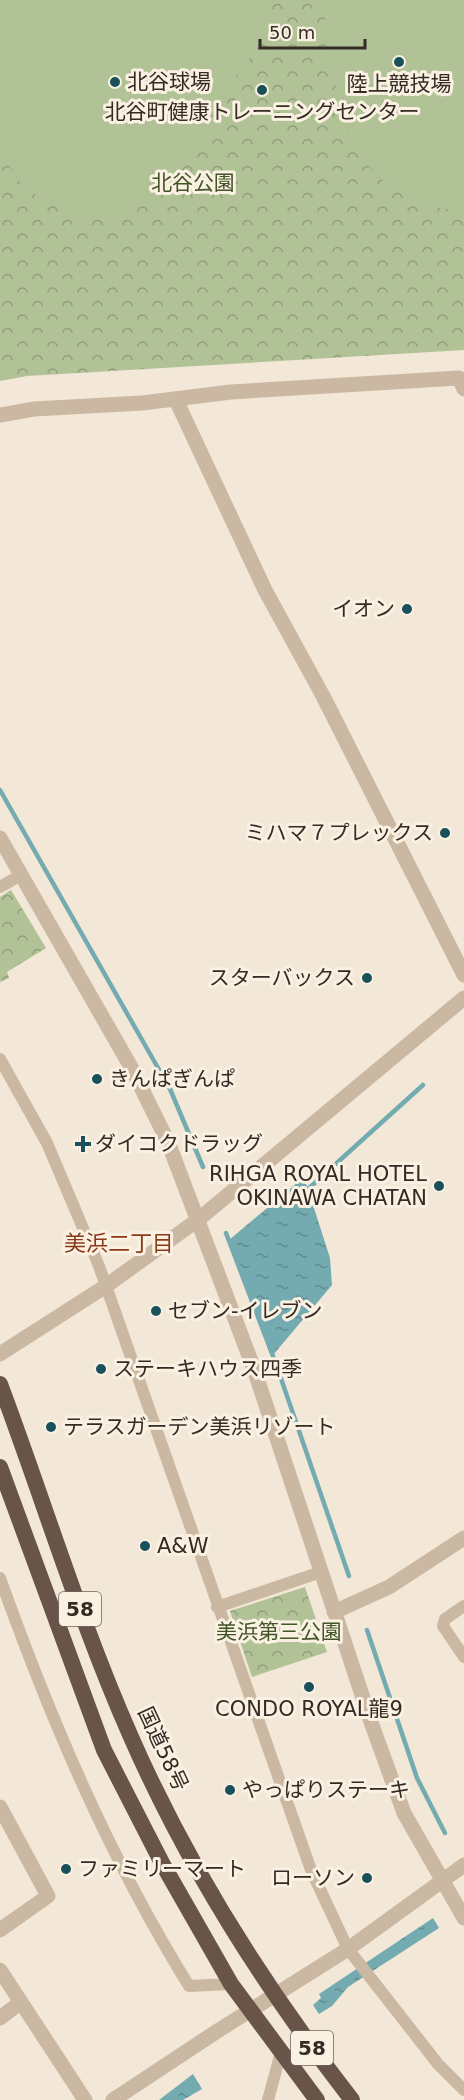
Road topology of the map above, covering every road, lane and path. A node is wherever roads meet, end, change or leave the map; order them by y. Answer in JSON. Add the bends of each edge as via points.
{"nodes":[{"id":1,"x":462,"y":382,"type":"edge"},
{"id":2,"x":176,"y":400,"type":"junction"},
{"id":3,"x":0,"y":415,"type":"edge"},
{"id":4,"x":0,"y":838,"type":"edge"},
{"id":5,"x":21,"y":874,"type":"junction"},
{"id":6,"x":0,"y":887,"type":"edge"},
{"id":7,"x":464,"y":975,"type":"edge"},
{"id":8,"x":464,"y":998,"type":"edge"},
{"id":9,"x":0,"y":1059,"type":"edge"},
{"id":10,"x":199,"y":1219,"type":"junction"},
{"id":11,"x":106,"y":1286,"type":"junction"},
{"id":12,"x":0,"y":1354,"type":"edge"},
{"id":13,"x":0,"y":1384,"type":"edge"},
{"id":14,"x":0,"y":1467,"type":"edge"},
{"id":15,"x":464,"y":1538,"type":"edge"},
{"id":16,"x":321,"y":1572,"type":"junction"},
{"id":17,"x":0,"y":1578,"type":"edge"},
{"id":18,"x":464,"y":1606,"type":"edge"},
{"id":19,"x":217,"y":1607,"type":"junction"},
{"id":20,"x":334,"y":1612,"type":"junction"},
{"id":21,"x":464,"y":1658,"type":"edge"},
{"id":22,"x":0,"y":1807,"type":"edge"},
{"id":23,"x":464,"y":1865,"type":"edge"},
{"id":24,"x":441,"y":1881,"type":"junction"},
{"id":25,"x":464,"y":1918,"type":"edge"},
{"id":26,"x":0,"y":1930,"type":"edge"},
{"id":27,"x":348,"y":1949,"type":"junction"},
{"id":28,"x":0,"y":1970,"type":"edge"},
{"id":29,"x":231,"y":1984,"type":"junction"},
{"id":30,"x":274,"y":1995,"type":"junction"},
{"id":31,"x":21,"y":2002,"type":"junction"},
{"id":32,"x":251,"y":2010,"type":"junction"},
{"id":33,"x":0,"y":2018,"type":"edge"},
{"id":34,"x":280,"y":2052,"type":"junction"},
{"id":35,"x":464,"y":2090,"type":"edge"},
{"id":36,"x":85,"y":2100,"type":"edge"},
{"id":37,"x":113,"y":2100,"type":"edge"},
{"id":38,"x":268,"y":2100,"type":"edge"},
{"id":39,"x":317,"y":2100,"type":"edge"},
{"id":40,"x":352,"y":2100,"type":"edge"}],
"edges":[{"from":1,"to":2,"type":"street","via":[[231,392]]},
{"from":2,"to":3,"type":"street","via":[[34,409]]},
{"from":2,"to":7,"type":"street","via":[[265,590]]},
{"from":4,"to":5,"type":"street"},
{"from":5,"to":6,"type":"street"},
{"from":5,"to":10,"type":"street","via":[[153,1108]]},
{"from":8,"to":10,"type":"street"},
{"from":9,"to":11,"type":"street","via":[[47,1143]]},
{"from":10,"to":11,"type":"street"},
{"from":10,"to":16,"type":"street"},
{"from":11,"to":12,"type":"street"},
{"from":11,"to":19,"type":"street"},
{"from":13,"to":30,"type":"highway","name":"国道58号","number":"58","via":[[87,1628],[131,1738],[201,1876]]},
{"from":14,"to":29,"type":"highway","number":"58","via":[[104,1750]]},
{"from":15,"to":20,"type":"street","via":[[389,1587]]},
{"from":16,"to":19,"type":"street"},
{"from":16,"to":20,"type":"street"},
{"from":17,"to":29,"type":"street","via":[[73,1768],[151,1924],[189,1986]]},
{"from":18,"to":21,"type":"street","via":[[445,1618],[443,1626]]},
{"from":19,"to":27,"type":"street","via":[[311,1870]]},
{"from":20,"to":24,"type":"street","via":[[404,1813]]},
{"from":22,"to":26,"type":"street","via":[[48,1896]]},
{"from":23,"to":24,"type":"street"},
{"from":24,"to":25,"type":"street"},
{"from":24,"to":27,"type":"street"},
{"from":27,"to":30,"type":"street"},
{"from":27,"to":35,"type":"street","via":[[431,2056]]},
{"from":28,"to":31,"type":"street"},
{"from":29,"to":32,"type":"highway","number":"58"},
{"from":30,"to":32,"type":"street"},
{"from":30,"to":40,"type":"highway","name":"国道58号","number":"58"},
{"from":31,"to":33,"type":"street"},
{"from":31,"to":36,"type":"street"},
{"from":32,"to":34,"type":"highway","number":"58"},
{"from":32,"to":37,"type":"street"},
{"from":34,"to":38,"type":"street"},
{"from":34,"to":39,"type":"highway","number":"58"}]}
